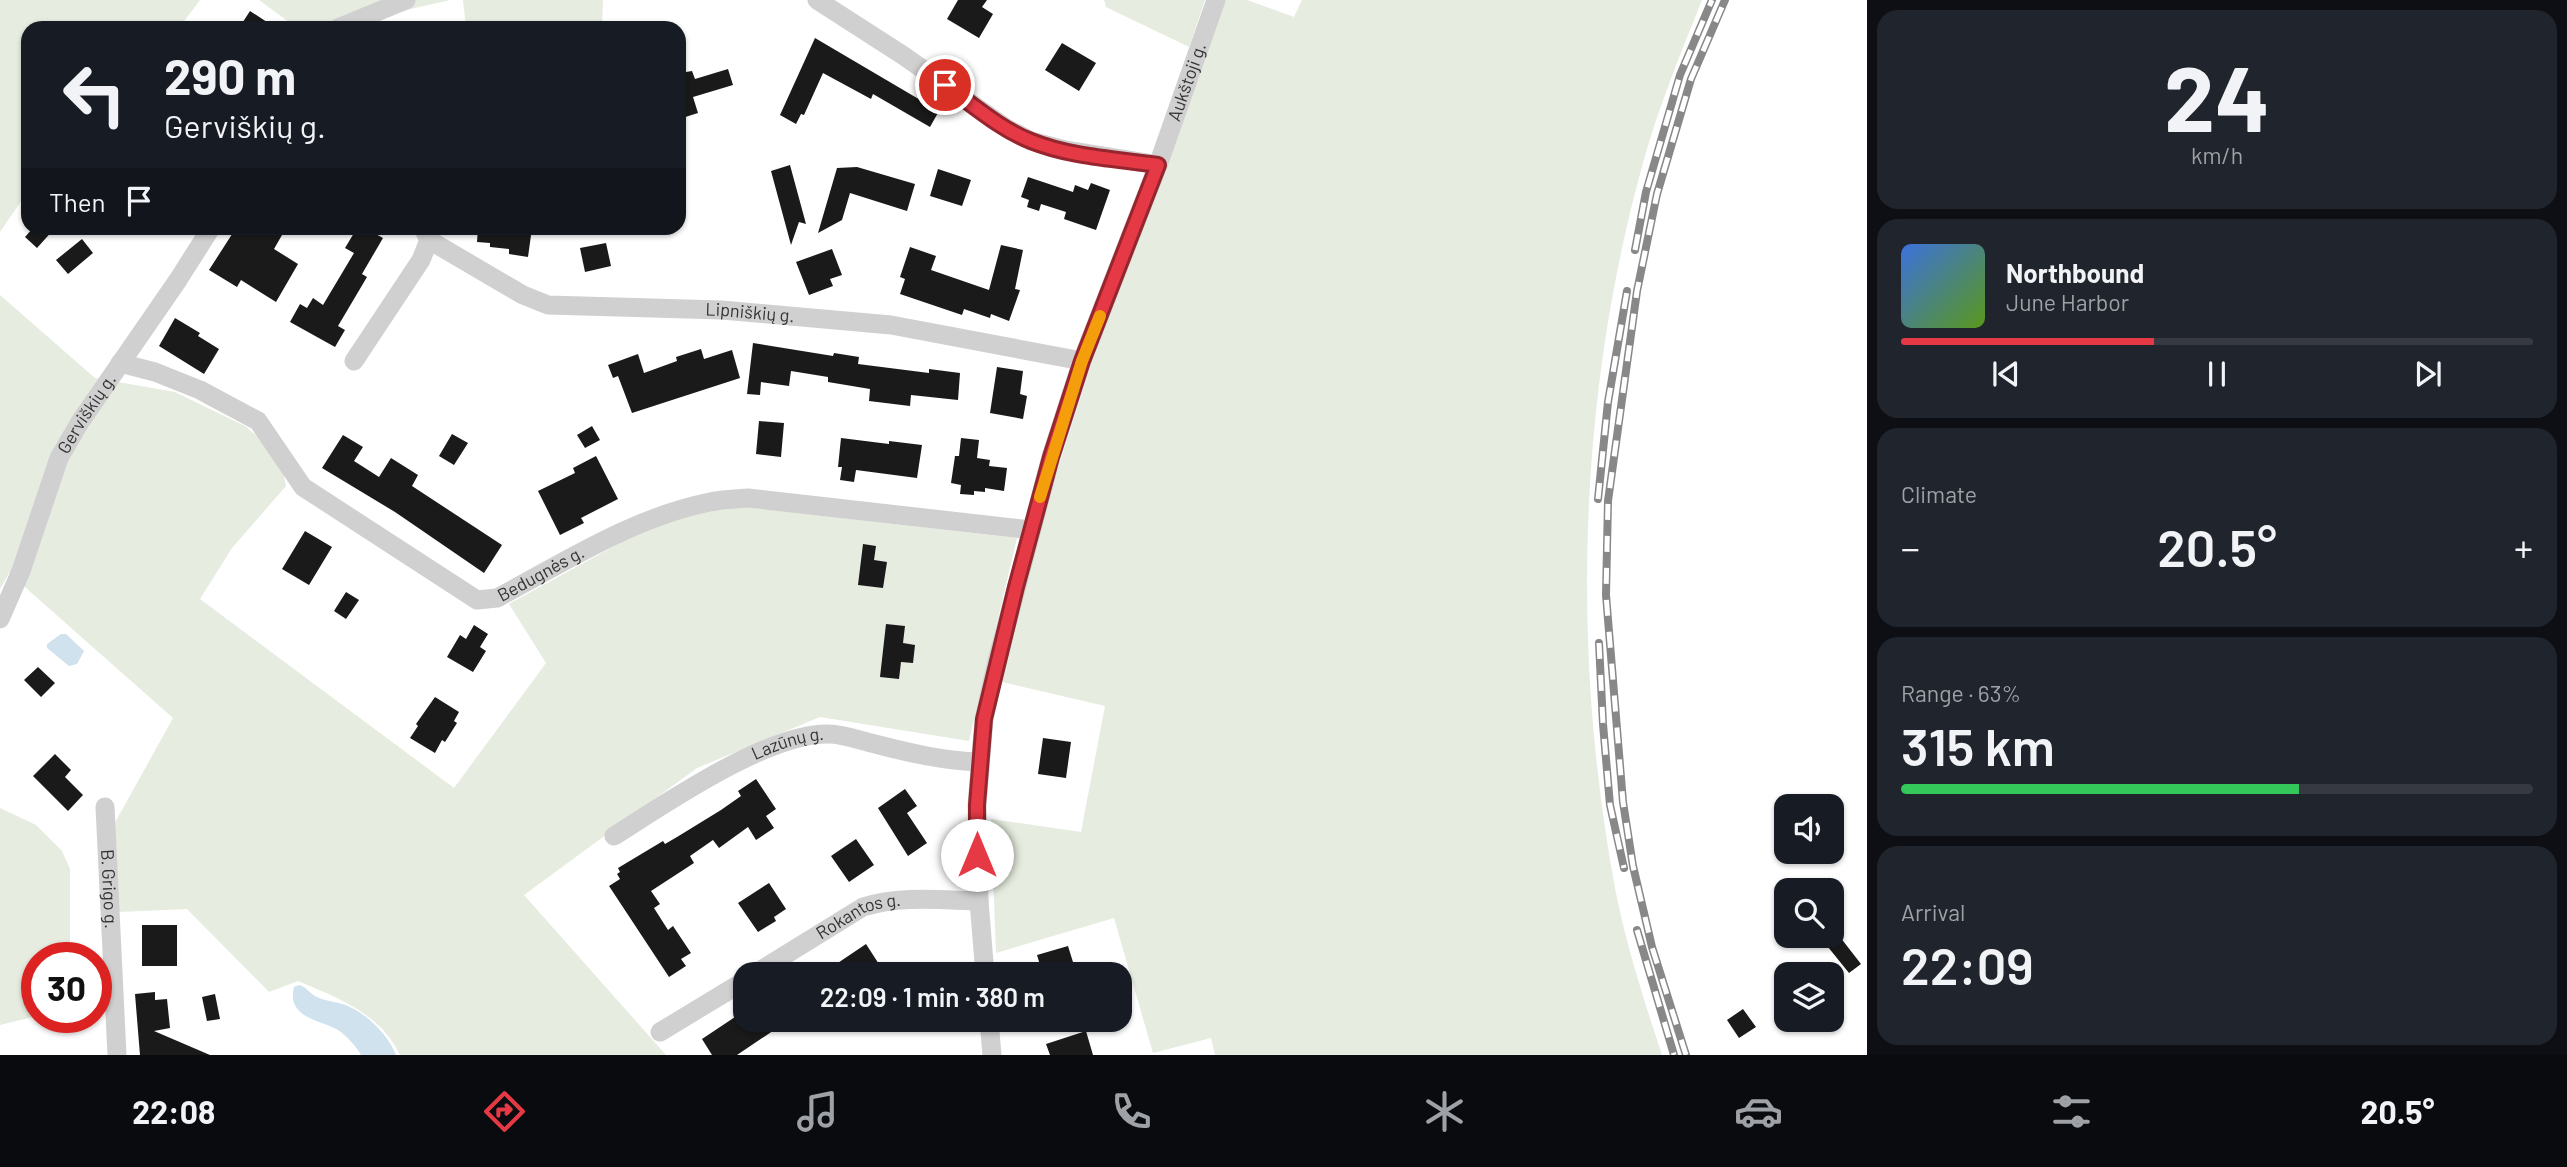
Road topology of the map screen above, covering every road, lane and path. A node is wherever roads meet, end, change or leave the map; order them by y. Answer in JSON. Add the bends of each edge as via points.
{"nodes":[{"id":1,"x":406,"y":0,"type":"edge"},
{"id":2,"x":817,"y":0,"type":"edge"},
{"id":3,"x":1216,"y":0,"type":"edge"},
{"id":4,"x":355,"y":21,"type":"edge"},
{"id":5,"x":1158,"y":165,"type":"junction"},
{"id":6,"x":207,"y":235,"type":"edge"},
{"id":7,"x":426,"y":235,"type":"edge"},
{"id":8,"x":428,"y":235,"type":"edge"},
{"id":9,"x":1082,"y":361,"type":"junction"},
{"id":10,"x":354,"y":362,"type":"dead end"},
{"id":11,"x":120,"y":363,"type":"junction"},
{"id":12,"x":1031,"y":530,"type":"junction"},
{"id":13,"x":0,"y":619,"type":"edge"},
{"id":14,"x":980,"y":762,"type":"junction"},
{"id":15,"x":105,"y":807,"type":"dead end"},
{"id":16,"x":614,"y":836,"type":"dead end"},
{"id":17,"x":979,"y":901,"type":"junction"},
{"id":18,"x":774,"y":962,"type":"edge"},
{"id":19,"x":984,"y":962,"type":"edge"},
{"id":20,"x":733,"y":988,"type":"edge"},
{"id":21,"x":660,"y":1032,"type":"dead end"},
{"id":22,"x":990,"y":1032,"type":"edge"},
{"id":23,"x":117,"y":1055,"type":"edge"},
{"id":24,"x":992,"y":1055,"type":"edge"}],
"edges":[{"from":1,"to":4,"type":"street"},
{"from":2,"to":5,"type":"street","via":[[1031,141]]},
{"from":3,"to":5,"type":"street","name":"Aukštoji g."},
{"from":5,"to":9,"type":"street","name":"Aukštoji g."},
{"from":6,"to":11,"type":"street","name":"Gerviškių g."},
{"from":7,"to":10,"type":"street","via":[[421,260]]},
{"from":8,"to":9,"type":"street","name":"Lipniškių g.","via":[[523,295],[548,305],[722,310],[891,325]]},
{"from":9,"to":12,"type":"street","name":"Aukštoji g."},
{"from":11,"to":12,"type":"street","name":"Bedugnės g.","via":[[200,390],[258,421],[303,487],[477,600],[497,598],[634,527],[711,501],[748,498]]},
{"from":11,"to":13,"type":"street","name":"Gerviškių g.","via":[[59,458]]},
{"from":12,"to":14,"type":"street","name":"Aukštoji g.","via":[[984,719]]},
{"from":14,"to":16,"type":"street","name":"Lazūnų g.","via":[[919,755],[830,734],[810,735],[757,753]]},
{"from":14,"to":17,"type":"street","name":"Aukštoji g."},
{"from":15,"to":23,"type":"street","name":"B. Grigo g."},
{"from":17,"to":18,"type":"street","name":"Rokantos g.","via":[[881,901],[863,907]]},
{"from":17,"to":19,"type":"street","name":"Aukštoji g."},
{"from":20,"to":21,"type":"street"},
{"from":22,"to":24,"type":"street"}]}
